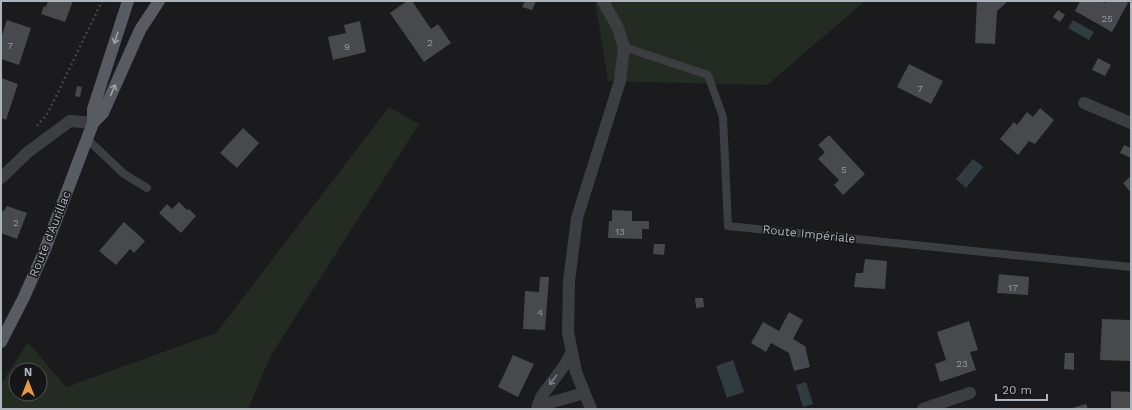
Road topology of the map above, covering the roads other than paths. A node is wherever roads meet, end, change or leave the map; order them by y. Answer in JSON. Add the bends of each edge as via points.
{"nodes":[{"id":1,"x":128,"y":1,"type":"edge"},
{"id":2,"x":159,"y":1,"type":"edge"},
{"id":3,"x":603,"y":1,"type":"edge"},
{"id":4,"x":624,"y":47,"type":"junction"},
{"id":5,"x":1084,"y":103,"type":"dead end"},
{"id":6,"x":93,"y":123,"type":"junction"},
{"id":7,"x":1131,"y":123,"type":"edge"},
{"id":8,"x":87,"y":139,"type":"junction"},
{"id":9,"x":1,"y":178,"type":"edge"},
{"id":10,"x":147,"y":188,"type":"dead end"},
{"id":11,"x":1131,"y":266,"type":"edge"},
{"id":12,"x":1,"y":342,"type":"edge"},
{"id":13,"x":572,"y":352,"type":"junction"},
{"id":14,"x":970,"y":393,"type":"dead end"},
{"id":15,"x":584,"y":394,"type":"junction"},
{"id":16,"x":538,"y":409,"type":"edge"},
{"id":17,"x":592,"y":409,"type":"edge"},
{"id":18,"x":923,"y":409,"type":"edge"}],
"edges":[{"from":1,"to":6,"type":"main road","name":"Route d'Aurillac","one_way":true,"via":[[93,109]]},
{"from":6,"to":2,"type":"main road","name":"Route d'Aurillac","one_way":true,"via":[[103,114],[140,30]]},
{"from":3,"to":4,"type":"street","via":[[618,28]]},
{"from":4,"to":11,"type":"lane","name":"Route Impériale","via":[[708,75],[723,117],[728,226]]},
{"from":4,"to":13,"type":"street","via":[[620,81],[577,218],[569,281],[568,332]]},
{"from":5,"to":7,"type":"street"},
{"from":6,"to":8,"type":"main road","name":"Route d'Aurillac"},
{"from":6,"to":9,"type":"street","via":[[70,121],[28,152]]},
{"from":8,"to":10,"type":"lane","via":[[124,174]]},
{"from":8,"to":12,"type":"main road","name":"Route d'Aurillac","via":[[44,252]]},
{"from":13,"to":15,"type":"street"},
{"from":13,"to":16,"type":"street","one_way":true,"via":[[541,397]]},
{"from":14,"to":18,"type":"street"},
{"from":15,"to":16,"type":"street","via":[[549,403]]},
{"from":15,"to":17,"type":"street"}]}
